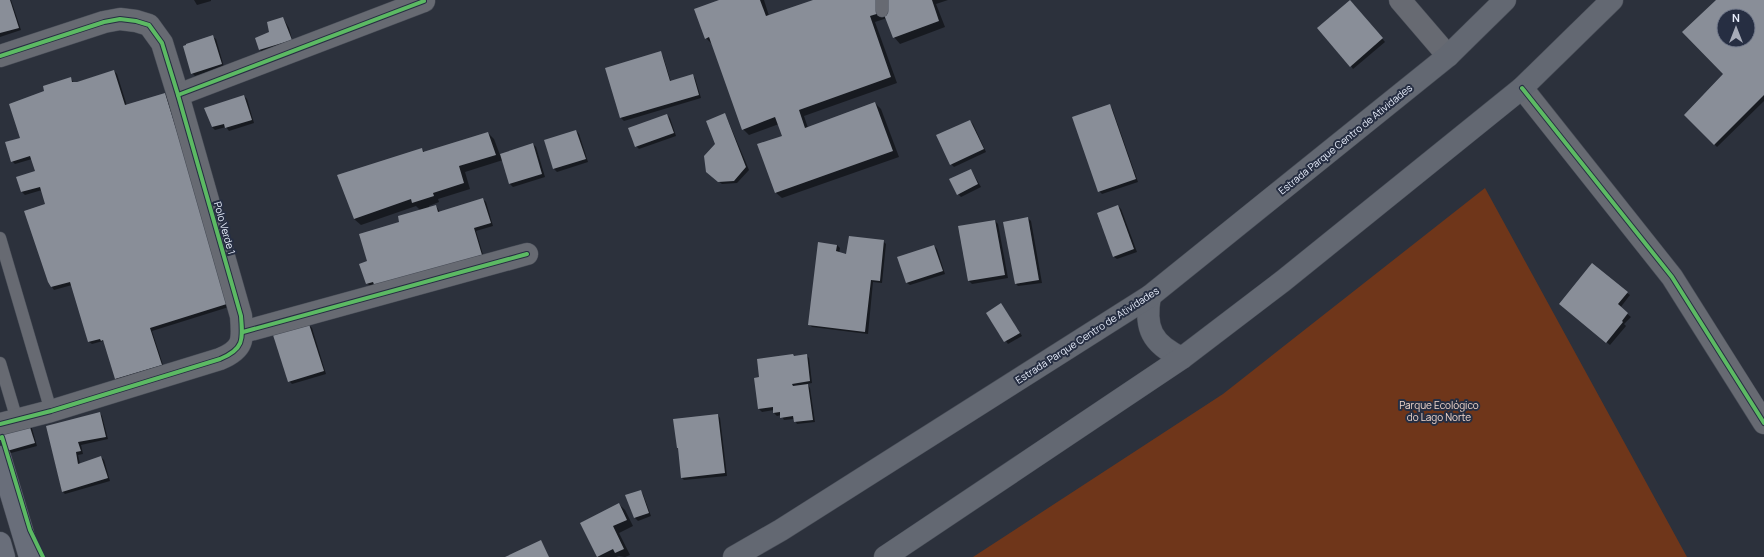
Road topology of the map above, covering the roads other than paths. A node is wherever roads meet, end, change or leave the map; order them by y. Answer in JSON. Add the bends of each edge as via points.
{"nodes":[{"id":1,"x":1400,"y":0,"type":"edge"},
{"id":2,"x":1505,"y":0,"type":"edge"},
{"id":3,"x":1612,"y":0,"type":"edge"},
{"id":4,"x":424,"y":1,"type":"dead end"},
{"id":5,"x":0,"y":56,"type":"edge"},
{"id":6,"x":1448,"y":56,"type":"junction"},
{"id":7,"x":1522,"y":88,"type":"junction"},
{"id":8,"x":178,"y":95,"type":"junction"},
{"id":9,"x":0,"y":238,"type":"edge"},
{"id":10,"x":527,"y":254,"type":"dead end"},
{"id":11,"x":1150,"y":296,"type":"junction"},
{"id":12,"x":243,"y":332,"type":"junction"},
{"id":13,"x":1182,"y":358,"type":"junction"},
{"id":14,"x":0,"y":363,"type":"edge"},
{"id":15,"x":52,"y":411,"type":"junction"},
{"id":16,"x":9,"y":422,"type":"edge"},
{"id":17,"x":1764,"y":423,"type":"edge"},
{"id":18,"x":0,"y":457,"type":"edge"},
{"id":19,"x":0,"y":543,"type":"edge"},
{"id":20,"x":4,"y":557,"type":"edge"},
{"id":21,"x":30,"y":557,"type":"edge"},
{"id":22,"x":734,"y":557,"type":"edge"},
{"id":23,"x":885,"y":557,"type":"edge"}],
"edges":[{"from":1,"to":6,"type":"street"},
{"from":2,"to":6,"type":"main road","name":"Estrada Parque Centro de Atividades"},
{"from":3,"to":7,"type":"main road"},
{"from":4,"to":8,"type":"street"},
{"from":5,"to":8,"type":"street","name":"Polo Verde 1","via":[[104,22],[120,19],[136,21],[149,25],[162,43]]},
{"from":6,"to":11,"type":"main road","name":"Estrada Parque Centro de Atividades"},
{"from":7,"to":13,"type":"main road","via":[[1289,276]]},
{"from":7,"to":17,"type":"street","via":[[1672,277]]},
{"from":8,"to":12,"type":"street","name":"Polo Verde 1","via":[[241,316]]},
{"from":9,"to":15,"type":"lane"},
{"from":10,"to":12,"type":"street"},
{"from":11,"to":13,"type":"main road","via":[[1147,311],[1149,327],[1168,351]]},
{"from":11,"to":22,"type":"main road","name":"Estrada Parque Centro de Atividades"},
{"from":12,"to":15,"type":"street","via":[[242,339],[233,353]]},
{"from":13,"to":23,"type":"main road"},
{"from":14,"to":16,"type":"lane"},
{"from":15,"to":16,"type":"street"},
{"from":18,"to":21,"type":"main road"},
{"from":19,"to":20,"type":"main road"}]}
